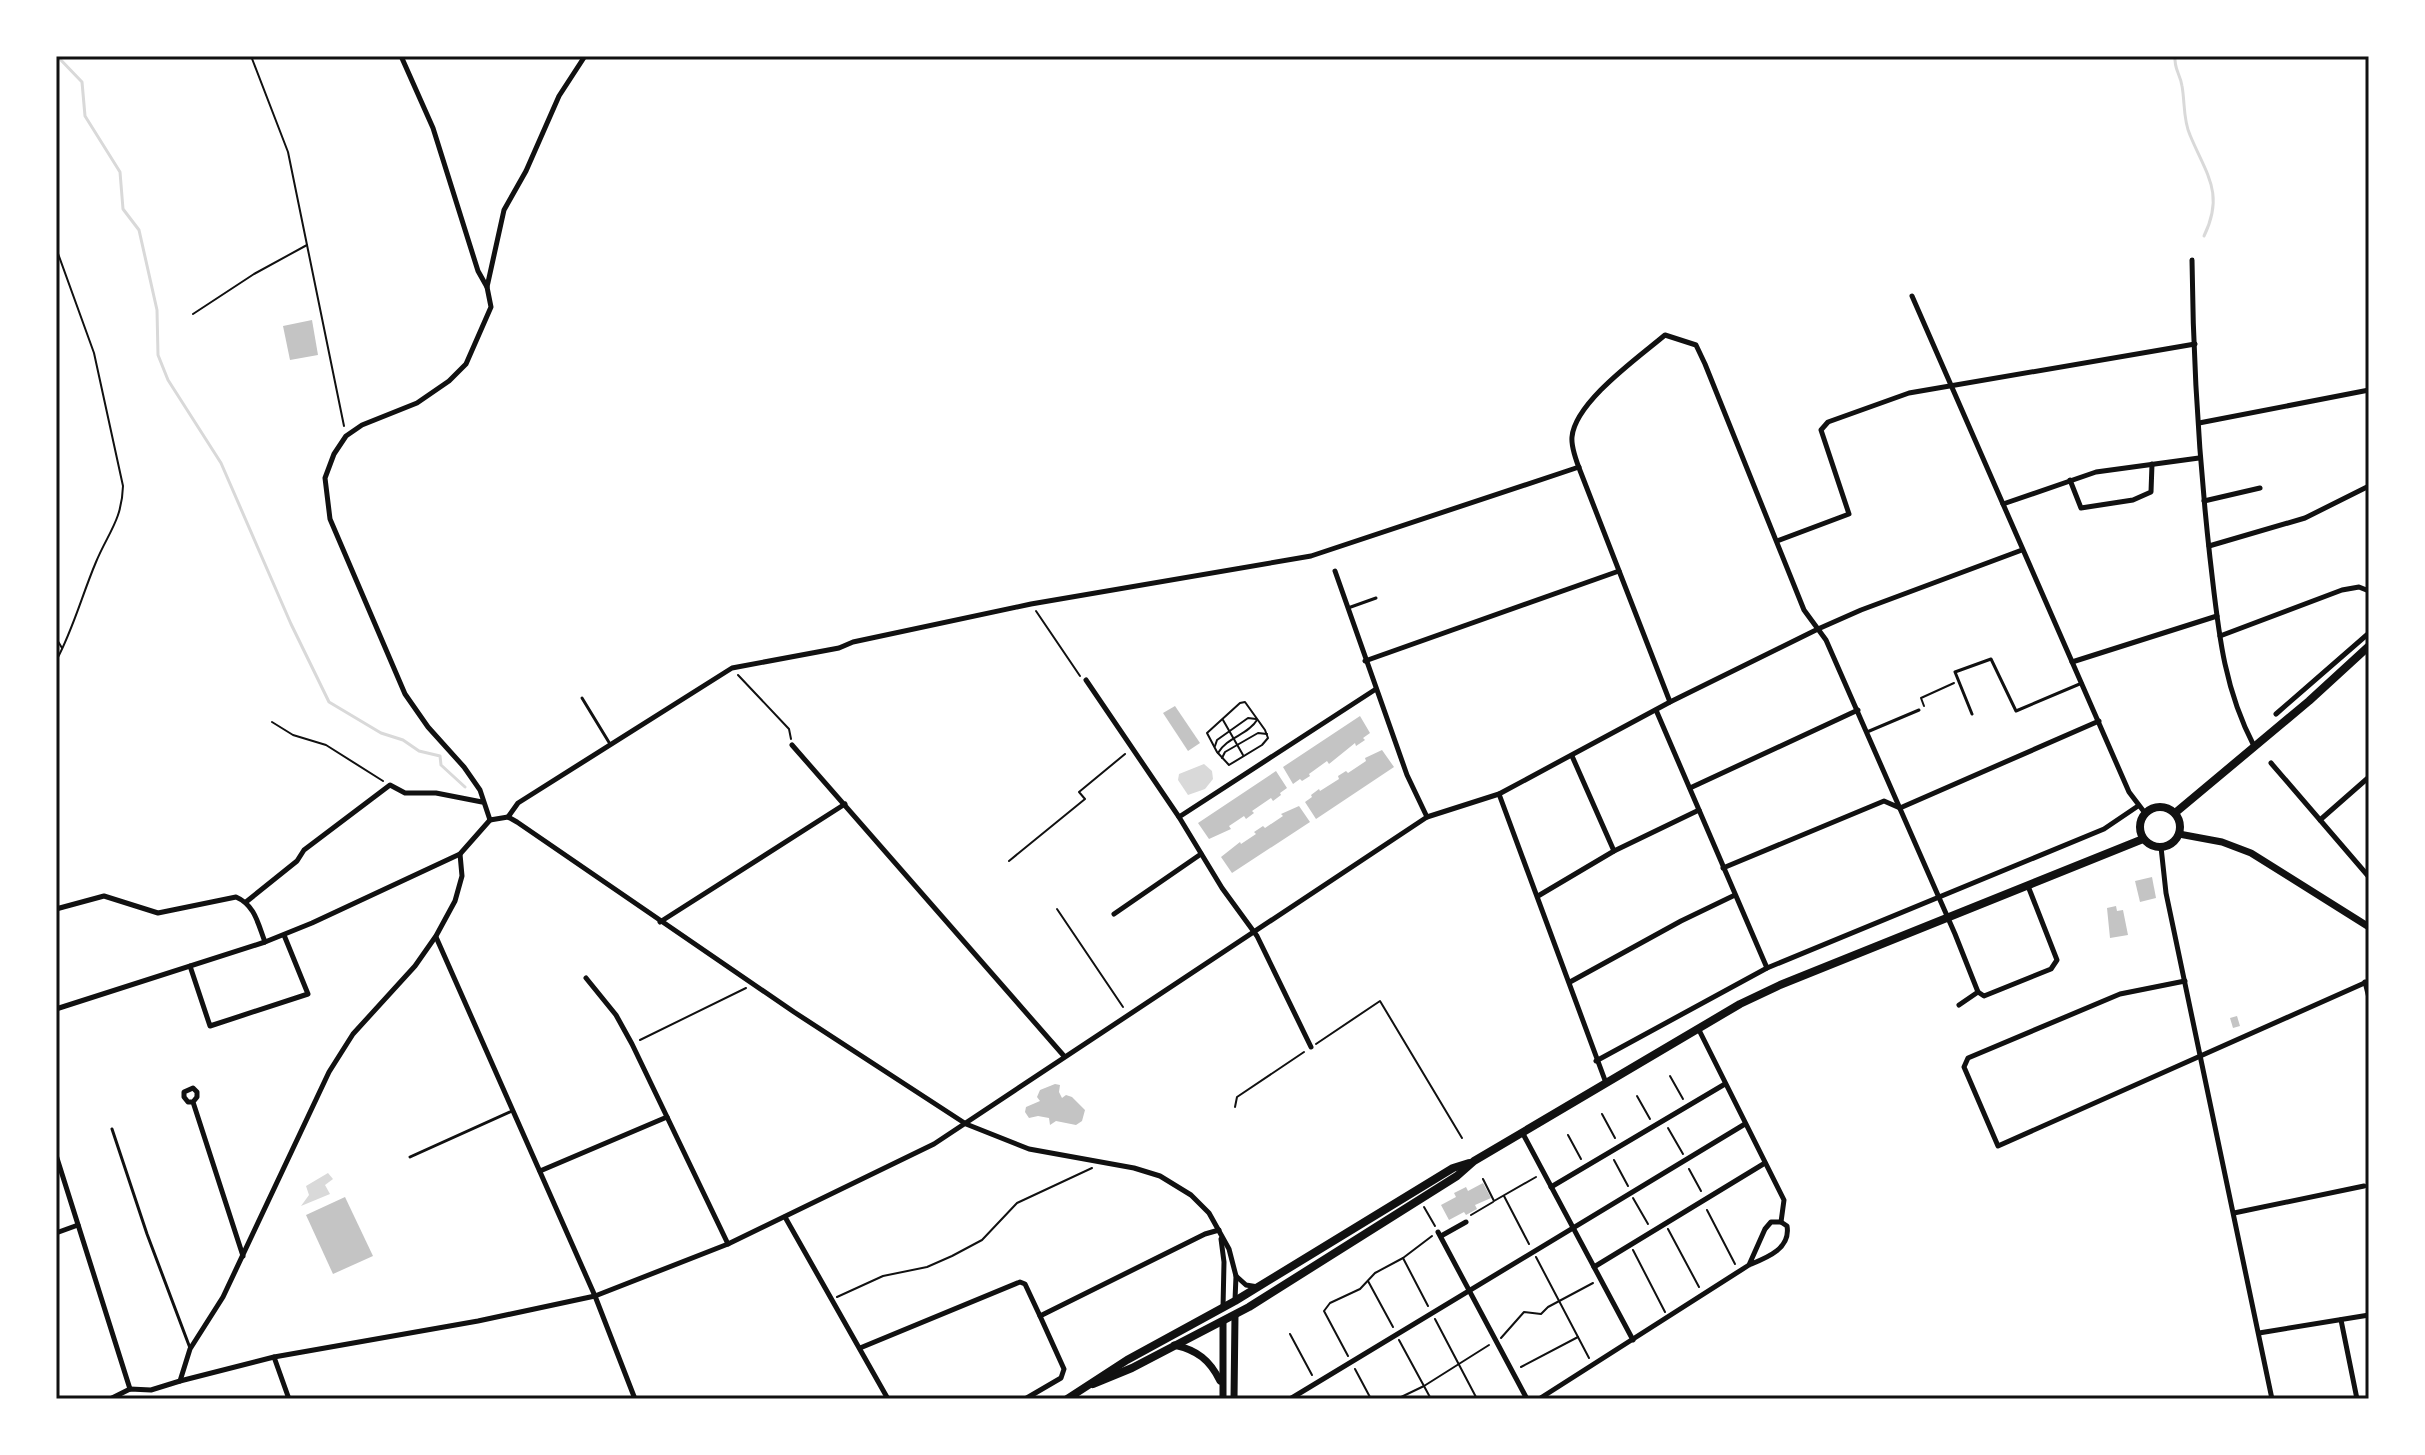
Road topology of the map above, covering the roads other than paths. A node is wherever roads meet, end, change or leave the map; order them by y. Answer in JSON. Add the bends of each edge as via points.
{"nodes":[{"id":1,"x":401,"y":56,"type":"edge"},
{"id":2,"x":585,"y":56,"type":"edge"},
{"id":3,"x":2192,"y":260,"type":"dead end"},
{"id":4,"x":487,"y":287,"type":"junction"},
{"id":5,"x":1912,"y":296,"type":"dead end"},
{"id":6,"x":2195,"y":344,"type":"junction"},
{"id":7,"x":1950,"y":385,"type":"junction"},
{"id":8,"x":2369,"y":390,"type":"edge"},
{"id":9,"x":2199,"y":423,"type":"junction"},
{"id":10,"x":2199,"y":458,"type":"junction"},
{"id":11,"x":2152,"y":464,"type":"junction"},
{"id":12,"x":1579,"y":467,"type":"junction"},
{"id":13,"x":2070,"y":480,"type":"junction"},
{"id":14,"x":2369,"y":486,"type":"edge"},
{"id":15,"x":2260,"y":488,"type":"dead end"},
{"id":16,"x":2204,"y":501,"type":"junction"},
{"id":17,"x":2003,"y":504,"type":"junction"},
{"id":18,"x":1777,"y":541,"type":"junction"},
{"id":19,"x":2209,"y":546,"type":"junction"},
{"id":20,"x":2022,"y":550,"type":"junction"},
{"id":21,"x":1335,"y":571,"type":"dead end"},
{"id":22,"x":1619,"y":571,"type":"junction"},
{"id":23,"x":2369,"y":591,"type":"edge"},
{"id":24,"x":1376,"y":598,"type":"dead end"},
{"id":25,"x":1348,"y":608,"type":"junction"},
{"id":26,"x":2217,"y":616,"type":"junction"},
{"id":27,"x":1818,"y":629,"type":"junction"},
{"id":28,"x":2369,"y":633,"type":"edge"},
{"id":29,"x":2220,"y":636,"type":"junction"},
{"id":30,"x":2369,"y":646,"type":"edge"},
{"id":31,"x":1365,"y":661,"type":"junction"},
{"id":32,"x":2072,"y":662,"type":"junction"},
{"id":33,"x":1086,"y":680,"type":"road end"},
{"id":34,"x":2082,"y":683,"type":"junction"},
{"id":35,"x":1376,"y":689,"type":"junction"},
{"id":36,"x":582,"y":698,"type":"dead end"},
{"id":37,"x":1670,"y":702,"type":"junction"},
{"id":38,"x":1656,"y":710,"type":"junction"},
{"id":39,"x":1858,"y":710,"type":"junction"},
{"id":40,"x":1919,"y":710,"type":"road end"},
{"id":41,"x":1972,"y":714,"type":"dead end"},
{"id":42,"x":2276,"y":714,"type":"dead end"},
{"id":43,"x":2099,"y":721,"type":"junction"},
{"id":44,"x":1867,"y":732,"type":"junction"},
{"id":45,"x":610,"y":744,"type":"junction"},
{"id":46,"x":792,"y":745,"type":"road end"},
{"id":47,"x":2254,"y":746,"type":"junction"},
{"id":48,"x":1572,"y":756,"type":"junction"},
{"id":49,"x":2271,"y":763,"type":"dead end"},
{"id":50,"x":2369,"y":777,"type":"edge"},
{"id":51,"x":1690,"y":788,"type":"junction"},
{"id":52,"x":1499,"y":794,"type":"junction"},
{"id":53,"x":483,"y":802,"type":"junction"},
{"id":54,"x":845,"y":804,"type":"junction"},
{"id":55,"x":1900,"y":808,"type":"junction"},
{"id":56,"x":2142,"y":809,"type":"junction"},
{"id":57,"x":1699,"y":810,"type":"junction"},
{"id":58,"x":2175,"y":813,"type":"junction"},
{"id":59,"x":508,"y":817,"type":"junction"},
{"id":60,"x":1179,"y":817,"type":"junction"},
{"id":61,"x":1427,"y":817,"type":"junction"},
{"id":62,"x":490,"y":820,"type":"junction"},
{"id":63,"x":2320,"y":820,"type":"junction"},
{"id":64,"x":2179,"y":834,"type":"junction"},
{"id":65,"x":2143,"y":839,"type":"junction"},
{"id":66,"x":2161,"y":847,"type":"junction"},
{"id":67,"x":1614,"y":851,"type":"junction"},
{"id":68,"x":460,"y":854,"type":"junction"},
{"id":69,"x":1201,"y":854,"type":"junction"},
{"id":70,"x":1723,"y":868,"type":"junction"},
{"id":71,"x":2369,"y":877,"type":"edge"},
{"id":72,"x":2028,"y":886,"type":"junction"},
{"id":73,"x":1735,"y":895,"type":"junction"},
{"id":74,"x":1537,"y":896,"type":"junction"},
{"id":75,"x":1938,"y":897,"type":"junction"},
{"id":76,"x":246,"y":902,"type":"junction"},
{"id":77,"x":56,"y":909,"type":"edge"},
{"id":78,"x":1114,"y":914,"type":"dead end"},
{"id":79,"x":1948,"y":919,"type":"junction"},
{"id":80,"x":660,"y":922,"type":"junction"},
{"id":81,"x":2369,"y":927,"type":"edge"},
{"id":82,"x":1253,"y":932,"type":"junction"},
{"id":83,"x":284,"y":935,"type":"junction"},
{"id":84,"x":436,"y":936,"type":"junction"},
{"id":85,"x":265,"y":942,"type":"junction"},
{"id":86,"x":190,"y":966,"type":"junction"},
{"id":87,"x":1767,"y":968,"type":"junction"},
{"id":88,"x":586,"y":978,"type":"dead end"},
{"id":89,"x":2185,"y":981,"type":"junction"},
{"id":90,"x":2367,"y":981,"type":"edge"},
{"id":91,"x":1570,"y":982,"type":"junction"},
{"id":92,"x":1978,"y":992,"type":"junction"},
{"id":93,"x":2369,"y":998,"type":"edge"},
{"id":94,"x":1959,"y":1005,"type":"dead end"},
{"id":95,"x":56,"y":1009,"type":"edge"},
{"id":96,"x":1698,"y":1028,"type":"junction"},
{"id":97,"x":1311,"y":1047,"type":"road end"},
{"id":98,"x":1064,"y":1056,"type":"junction"},
{"id":99,"x":2201,"y":1056,"type":"junction"},
{"id":100,"x":1596,"y":1061,"type":"junction"},
{"id":101,"x":1606,"y":1083,"type":"junction"},
{"id":102,"x":1725,"y":1084,"type":"junction"},
{"id":103,"x":193,"y":1102,"type":"dead end"},
{"id":104,"x":513,"y":1111,"type":"junction"},
{"id":105,"x":667,"y":1117,"type":"junction"},
{"id":106,"x":966,"y":1124,"type":"junction"},
{"id":107,"x":1745,"y":1124,"type":"junction"},
{"id":108,"x":112,"y":1129,"type":"dead end"},
{"id":109,"x":1522,"y":1132,"type":"junction"},
{"id":110,"x":56,"y":1155,"type":"edge"},
{"id":111,"x":410,"y":1157,"type":"dead end"},
{"id":112,"x":1474,"y":1161,"type":"junction"},
{"id":113,"x":1765,"y":1163,"type":"junction"},
{"id":114,"x":540,"y":1171,"type":"junction"},
{"id":115,"x":2364,"y":1186,"type":"dead end"},
{"id":116,"x":1551,"y":1187,"type":"junction"},
{"id":117,"x":2234,"y":1213,"type":"junction"},
{"id":118,"x":785,"y":1217,"type":"junction"},
{"id":119,"x":1466,"y":1222,"type":"road end"},
{"id":120,"x":1781,"y":1222,"type":"junction"},
{"id":121,"x":78,"y":1225,"type":"junction"},
{"id":122,"x":1573,"y":1227,"type":"junction"},
{"id":123,"x":1219,"y":1230,"type":"junction"},
{"id":124,"x":56,"y":1233,"type":"edge"},
{"id":125,"x":728,"y":1244,"type":"junction"},
{"id":126,"x":243,"y":1256,"type":"junction"},
{"id":127,"x":1749,"y":1265,"type":"junction"},
{"id":128,"x":1594,"y":1267,"type":"junction"},
{"id":129,"x":1236,"y":1276,"type":"junction"},
{"id":130,"x":1259,"y":1287,"type":"junction"},
{"id":131,"x":1470,"y":1291,"type":"junction"},
{"id":132,"x":595,"y":1296,"type":"junction"},
{"id":133,"x":1235,"y":1301,"type":"junction"},
{"id":134,"x":1223,"y":1308,"type":"junction"},
{"id":135,"x":1235,"y":1315,"type":"junction"},
{"id":136,"x":2369,"y":1315,"type":"edge"},
{"id":137,"x":1040,"y":1316,"type":"junction"},
{"id":138,"x":2341,"y":1320,"type":"junction"},
{"id":139,"x":1223,"y":1321,"type":"junction"},
{"id":140,"x":2259,"y":1333,"type":"junction"},
{"id":141,"x":1633,"y":1340,"type":"junction"},
{"id":142,"x":1174,"y":1345,"type":"junction"},
{"id":143,"x":860,"y":1348,"type":"junction"},
{"id":144,"x":190,"y":1349,"type":"junction"},
{"id":145,"x":274,"y":1357,"type":"junction"},
{"id":146,"x":180,"y":1381,"type":"junction"},
{"id":147,"x":1093,"y":1384,"type":"junction"},
{"id":148,"x":1221,"y":1384,"type":"junction"},
{"id":149,"x":130,"y":1389,"type":"junction"},
{"id":150,"x":110,"y":1399,"type":"edge"},
{"id":151,"x":289,"y":1399,"type":"edge"},
{"id":152,"x":635,"y":1399,"type":"edge"},
{"id":153,"x":888,"y":1399,"type":"edge"},
{"id":154,"x":1025,"y":1399,"type":"edge"},
{"id":155,"x":1067,"y":1399,"type":"edge"},
{"id":156,"x":1223,"y":1399,"type":"edge"},
{"id":157,"x":1234,"y":1399,"type":"edge"},
{"id":158,"x":1290,"y":1399,"type":"edge"},
{"id":159,"x":1527,"y":1399,"type":"edge"},
{"id":160,"x":1539,"y":1399,"type":"edge"},
{"id":161,"x":2272,"y":1399,"type":"edge"},
{"id":162,"x":2357,"y":1399,"type":"edge"}],
"edges":[{"from":1,"to":4,"type":"street","via":[[433,128]]},
{"from":2,"to":4,"type":"street","via":[[559,96],[504,210]]},
{"from":3,"to":6,"type":"street"},
{"from":4,"to":53,"type":"street","via":[[491,307],[466,364],[417,403],[346,436],[325,478],[330,519],[405,694],[464,767]]},
{"from":5,"to":7,"type":"street"},
{"from":6,"to":7,"type":"street"},
{"from":6,"to":9,"type":"street"},
{"from":7,"to":17,"type":"street"},
{"from":7,"to":18,"type":"street","via":[[1909,393],[1828,422],[1821,430],[1849,514]]},
{"from":8,"to":9,"type":"street"},
{"from":9,"to":10,"type":"street"},
{"from":10,"to":11,"type":"street"},
{"from":10,"to":16,"type":"street"},
{"from":11,"to":13,"type":"street"},
{"from":11,"to":13,"type":"street","via":[[2151,492],[2133,500],[2081,508]]},
{"from":12,"to":18,"type":"street","via":[[1572,438],[1578,417],[1596,397],[1665,335],[1696,345]]},
{"from":12,"to":22,"type":"street"},
{"from":12,"to":45,"type":"street","via":[[1330,551],[1031,604],[732,668]]},
{"from":13,"to":17,"type":"street"},
{"from":14,"to":19,"type":"street","via":[[2305,518]]},
{"from":15,"to":16,"type":"street"},
{"from":16,"to":19,"type":"street"},
{"from":17,"to":20,"type":"street"},
{"from":18,"to":27,"type":"street","via":[[1804,610]]},
{"from":19,"to":26,"type":"street"},
{"from":20,"to":27,"type":"street"},
{"from":20,"to":32,"type":"street"},
{"from":21,"to":25,"type":"street"},
{"from":22,"to":31,"type":"street"},
{"from":22,"to":37,"type":"street"},
{"from":23,"to":29,"type":"street","via":[[2342,590]]},
{"from":24,"to":25,"type":"lane"},
{"from":25,"to":31,"type":"street"},
{"from":26,"to":29,"type":"street"},
{"from":26,"to":32,"type":"street"},
{"from":27,"to":37,"type":"street"},
{"from":27,"to":39,"type":"street"},
{"from":28,"to":42,"type":"street"},
{"from":29,"to":47,"type":"street","via":[[2238,715]]},
{"from":30,"to":47,"type":"main road"},
{"from":31,"to":35,"type":"street"},
{"from":32,"to":34,"type":"street"},
{"from":33,"to":60,"type":"street"},
{"from":34,"to":41,"type":"lane","via":[[2016,711],[1991,659],[1955,672]]},
{"from":34,"to":43,"type":"street"},
{"from":35,"to":60,"type":"street"},
{"from":35,"to":61,"type":"street"},
{"from":36,"to":45,"type":"lane"},
{"from":37,"to":38,"type":"street"},
{"from":38,"to":48,"type":"street"},
{"from":38,"to":51,"type":"street"},
{"from":39,"to":44,"type":"street"},
{"from":39,"to":51,"type":"street"},
{"from":40,"to":44,"type":"lane"},
{"from":43,"to":55,"type":"street"},
{"from":43,"to":56,"type":"street","via":[[2129,792]]},
{"from":44,"to":55,"type":"street"},
{"from":45,"to":59,"type":"street","via":[[518,803]]},
{"from":46,"to":54,"type":"street"},
{"from":47,"to":58,"type":"main road"},
{"from":48,"to":52,"type":"street"},
{"from":48,"to":67,"type":"street"},
{"from":49,"to":63,"type":"street"},
{"from":50,"to":63,"type":"street"},
{"from":51,"to":57,"type":"street"},
{"from":52,"to":61,"type":"street"},
{"from":52,"to":74,"type":"street"},
{"from":53,"to":62,"type":"street"},
{"from":53,"to":76,"type":"street","via":[[405,793],[390,785]]},
{"from":54,"to":80,"type":"street"},
{"from":54,"to":98,"type":"street"},
{"from":55,"to":70,"type":"street","via":[[1884,801]]},
{"from":55,"to":75,"type":"street"},
{"from":56,"to":58,"type":"main road","via":[[2160,806]]},
{"from":56,"to":65,"type":"main road"},
{"from":56,"to":75,"type":"street"},
{"from":57,"to":67,"type":"street"},
{"from":57,"to":70,"type":"street"},
{"from":58,"to":64,"type":"main road"},
{"from":59,"to":62,"type":"street"},
{"from":59,"to":80,"type":"street"},
{"from":60,"to":69,"type":"street"},
{"from":61,"to":82,"type":"street"},
{"from":62,"to":68,"type":"street"},
{"from":63,"to":71,"type":"street"},
{"from":64,"to":66,"type":"main road"},
{"from":64,"to":81,"type":"main road","via":[[2251,853]]},
{"from":65,"to":66,"type":"main road"},
{"from":65,"to":72,"type":"main road"},
{"from":66,"to":89,"type":"street"},
{"from":67,"to":74,"type":"street"},
{"from":68,"to":83,"type":"street"},
{"from":68,"to":84,"type":"street","via":[[462,876],[455,901]]},
{"from":69,"to":78,"type":"street"},
{"from":69,"to":82,"type":"street"},
{"from":70,"to":73,"type":"street"},
{"from":72,"to":79,"type":"main road"},
{"from":72,"to":92,"type":"street","via":[[2057,960],[2051,969],[1984,996]]},
{"from":73,"to":87,"type":"street"},
{"from":73,"to":91,"type":"street"},
{"from":74,"to":91,"type":"street"},
{"from":75,"to":79,"type":"street"},
{"from":75,"to":87,"type":"street"},
{"from":76,"to":77,"type":"street","via":[[225,898],[158,913],[104,896]]},
{"from":76,"to":85,"type":"street"},
{"from":79,"to":92,"type":"street"},
{"from":79,"to":96,"type":"main road","via":[[1780,985]]},
{"from":80,"to":106,"type":"street"},
{"from":82,"to":97,"type":"street"},
{"from":82,"to":98,"type":"street"},
{"from":83,"to":85,"type":"street"},
{"from":83,"to":86,"type":"street","via":[[308,994],[210,1026]]},
{"from":84,"to":104,"type":"street"},
{"from":84,"to":126,"type":"street","via":[[353,1034],[329,1072]]},
{"from":85,"to":86,"type":"street"},
{"from":86,"to":95,"type":"street"},
{"from":87,"to":100,"type":"street"},
{"from":88,"to":105,"type":"street","via":[[616,1015]]},
{"from":89,"to":99,"type":"street"},
{"from":89,"to":99,"type":"street","via":[[2120,994],[1968,1058],[1964,1067],[1998,1146]]},
{"from":90,"to":93,"type":"street"},
{"from":90,"to":99,"type":"street"},
{"from":91,"to":100,"type":"street"},
{"from":92,"to":94,"type":"street"},
{"from":96,"to":101,"type":"main road"},
{"from":96,"to":102,"type":"street"},
{"from":98,"to":106,"type":"street"},
{"from":99,"to":117,"type":"street"},
{"from":100,"to":101,"type":"street"},
{"from":101,"to":109,"type":"main road"},
{"from":102,"to":107,"type":"street"},
{"from":102,"to":116,"type":"street"},
{"from":103,"to":126,"type":"street"},
{"from":104,"to":111,"type":"lane"},
{"from":104,"to":114,"type":"street"},
{"from":105,"to":114,"type":"street"},
{"from":105,"to":125,"type":"street"},
{"from":106,"to":118,"type":"street"},
{"from":106,"to":123,"type":"street","via":[[1029,1149],[1149,1173],[1191,1195]]},
{"from":107,"to":113,"type":"street"},
{"from":107,"to":122,"type":"street"},
{"from":108,"to":144,"type":"lane"},
{"from":109,"to":112,"type":"main road"},
{"from":109,"to":116,"type":"street"},
{"from":110,"to":121,"type":"street"},
{"from":112,"to":130,"type":"main road","via":[[1453,1168]]},
{"from":112,"to":135,"type":"main road"},
{"from":113,"to":120,"type":"street","via":[[1784,1200]]},
{"from":113,"to":128,"type":"street"},
{"from":114,"to":132,"type":"street"},
{"from":115,"to":117,"type":"street"},
{"from":116,"to":122,"type":"street"},
{"from":117,"to":140,"type":"street"},
{"from":118,"to":125,"type":"street"},
{"from":118,"to":143,"type":"street"},
{"from":119,"to":131,"type":"street","via":[[1440,1234]]},
{"from":120,"to":127,"type":"street","via":[[1771,1222],[1765,1229]]},
{"from":120,"to":127,"type":"street","via":[[1789,1234],[1784,1244]]},
{"from":121,"to":124,"type":"street"},
{"from":121,"to":149,"type":"street"},
{"from":122,"to":128,"type":"street"},
{"from":122,"to":131,"type":"street"},
{"from":123,"to":129,"type":"street"},
{"from":123,"to":134,"type":"street"},
{"from":123,"to":137,"type":"street"},
{"from":125,"to":132,"type":"street"},
{"from":126,"to":144,"type":"street"},
{"from":127,"to":141,"type":"street"},
{"from":128,"to":141,"type":"street"},
{"from":129,"to":130,"type":"street"},
{"from":129,"to":133,"type":"street"},
{"from":130,"to":133,"type":"main road"},
{"from":131,"to":158,"type":"street"},
{"from":131,"to":159,"type":"street"},
{"from":132,"to":145,"type":"street"},
{"from":132,"to":152,"type":"street"},
{"from":133,"to":134,"type":"main road"},
{"from":133,"to":135,"type":"main road"},
{"from":134,"to":139,"type":"main road"},
{"from":134,"to":147,"type":"main road"},
{"from":135,"to":139,"type":"main road"},
{"from":135,"to":157,"type":"main road"},
{"from":136,"to":138,"type":"street"},
{"from":137,"to":143,"type":"street","via":[[1020,1282]]},
{"from":137,"to":154,"type":"street","via":[[1064,1369],[1061,1378]]},
{"from":138,"to":140,"type":"street"},
{"from":138,"to":162,"type":"street"},
{"from":139,"to":142,"type":"main road"},
{"from":139,"to":148,"type":"main road"},
{"from":140,"to":161,"type":"street"},
{"from":141,"to":160,"type":"street"},
{"from":142,"to":147,"type":"main road"},
{"from":142,"to":148,"type":"main road","via":[[1206,1359]]},
{"from":143,"to":153,"type":"street"},
{"from":144,"to":146,"type":"street"},
{"from":145,"to":146,"type":"street"},
{"from":145,"to":151,"type":"street"},
{"from":146,"to":149,"type":"street","via":[[151,1390]]},
{"from":147,"to":155,"type":"main road"},
{"from":148,"to":156,"type":"main road"},
{"from":149,"to":150,"type":"street"}]}
